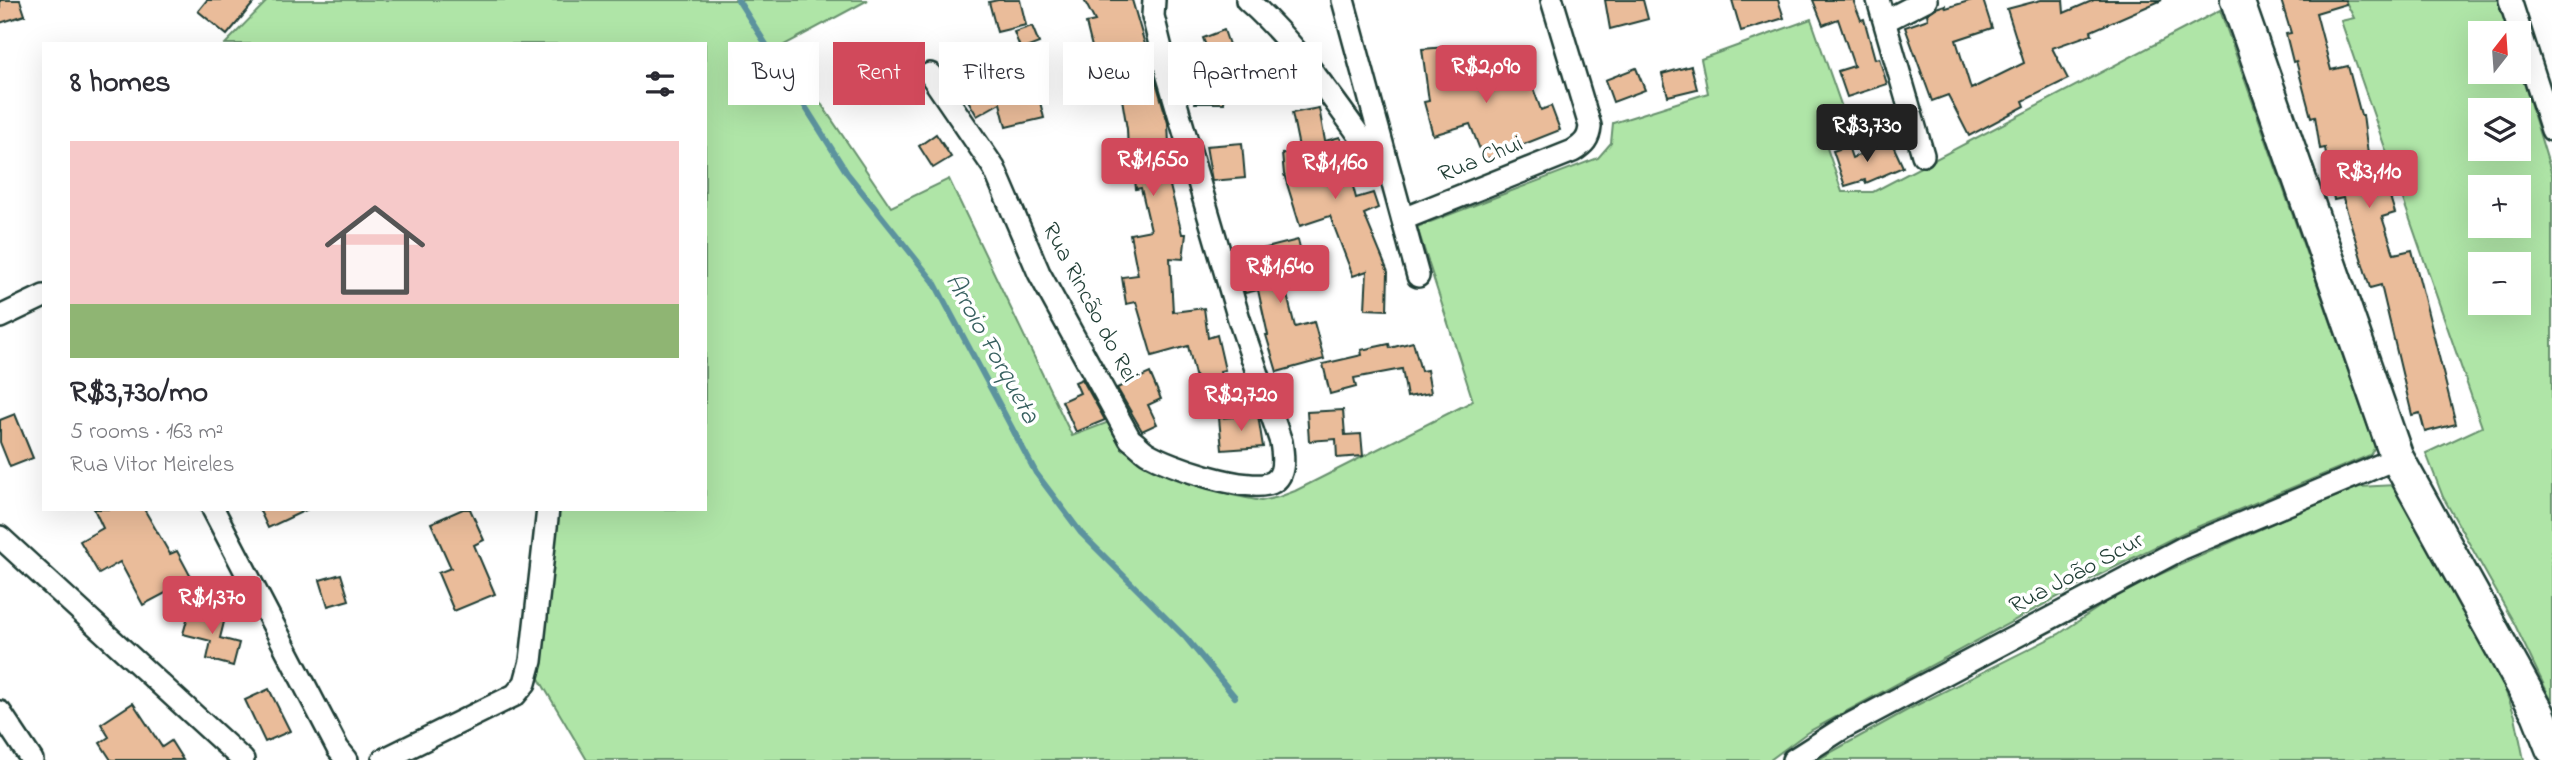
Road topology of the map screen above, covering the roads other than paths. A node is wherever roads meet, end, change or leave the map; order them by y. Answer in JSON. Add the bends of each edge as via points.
{"nodes":[{"id":1,"x":1154,"y":0,"type":"edge"},
{"id":2,"x":1247,"y":0,"type":"edge"},
{"id":3,"x":1343,"y":0,"type":"edge"},
{"id":4,"x":1552,"y":0,"type":"edge"},
{"id":5,"x":1878,"y":0,"type":"edge"},
{"id":6,"x":1926,"y":0,"type":"edge"},
{"id":7,"x":2237,"y":0,"type":"edge"},
{"id":8,"x":2511,"y":0,"type":"edge"},
{"id":9,"x":1885,"y":21,"type":"junction"},
{"id":10,"x":930,"y":74,"type":"dead end"},
{"id":11,"x":2552,"y":130,"type":"edge"},
{"id":12,"x":1923,"y":155,"type":"dead end"},
{"id":13,"x":1393,"y":181,"type":"junction"},
{"id":14,"x":1403,"y":219,"type":"junction"},
{"id":15,"x":1418,"y":276,"type":"dead end"},
{"id":16,"x":42,"y":297,"type":"edge"},
{"id":17,"x":0,"y":317,"type":"edge"},
{"id":18,"x":2397,"y":458,"type":"junction"},
{"id":19,"x":214,"y":511,"type":"edge"},
{"id":20,"x":548,"y":511,"type":"edge"},
{"id":21,"x":0,"y":537,"type":"edge"},
{"id":22,"x":2501,"y":644,"type":"junction"},
{"id":23,"x":0,"y":712,"type":"edge"},
{"id":24,"x":2552,"y":748,"type":"edge"},
{"id":25,"x":32,"y":760,"type":"edge"},
{"id":26,"x":243,"y":760,"type":"edge"},
{"id":27,"x":347,"y":760,"type":"edge"},
{"id":28,"x":383,"y":760,"type":"edge"},
{"id":29,"x":1793,"y":760,"type":"edge"},
{"id":30,"x":2536,"y":760,"type":"edge"}],
"edges":[{"from":1,"to":10,"type":"street","name":"Rua Rincão do Rei","via":[[1153,16],[1167,73],[1239,319],[1282,442],[1281,473],[1275,482],[1263,486],[1190,471],[1148,453],[1130,439],[1039,273],[994,168]]},
{"from":2,"to":13,"type":"street","via":[[1293,49]]},
{"from":3,"to":13,"type":"street"},
{"from":4,"to":14,"type":"street","name":"Rua Chui","via":[[1590,125],[1584,145]]},
{"from":5,"to":9,"type":"street"},
{"from":6,"to":9,"type":"street"},
{"from":7,"to":18,"type":"street"},
{"from":8,"to":11,"type":"street"},
{"from":9,"to":12,"type":"street"},
{"from":13,"to":14,"type":"street"},
{"from":14,"to":15,"type":"street"},
{"from":16,"to":17,"type":"street"},
{"from":18,"to":22,"type":"street"},
{"from":18,"to":29,"type":"street","name":"Rua João Scur","via":[[2183,548],[1843,728]]},
{"from":19,"to":27,"type":"street"},
{"from":20,"to":28,"type":"street","via":[[525,683],[514,695]]},
{"from":21,"to":26,"type":"street"},
{"from":22,"to":24,"type":"street"},
{"from":22,"to":30,"type":"street"},
{"from":23,"to":25,"type":"street"}]}
